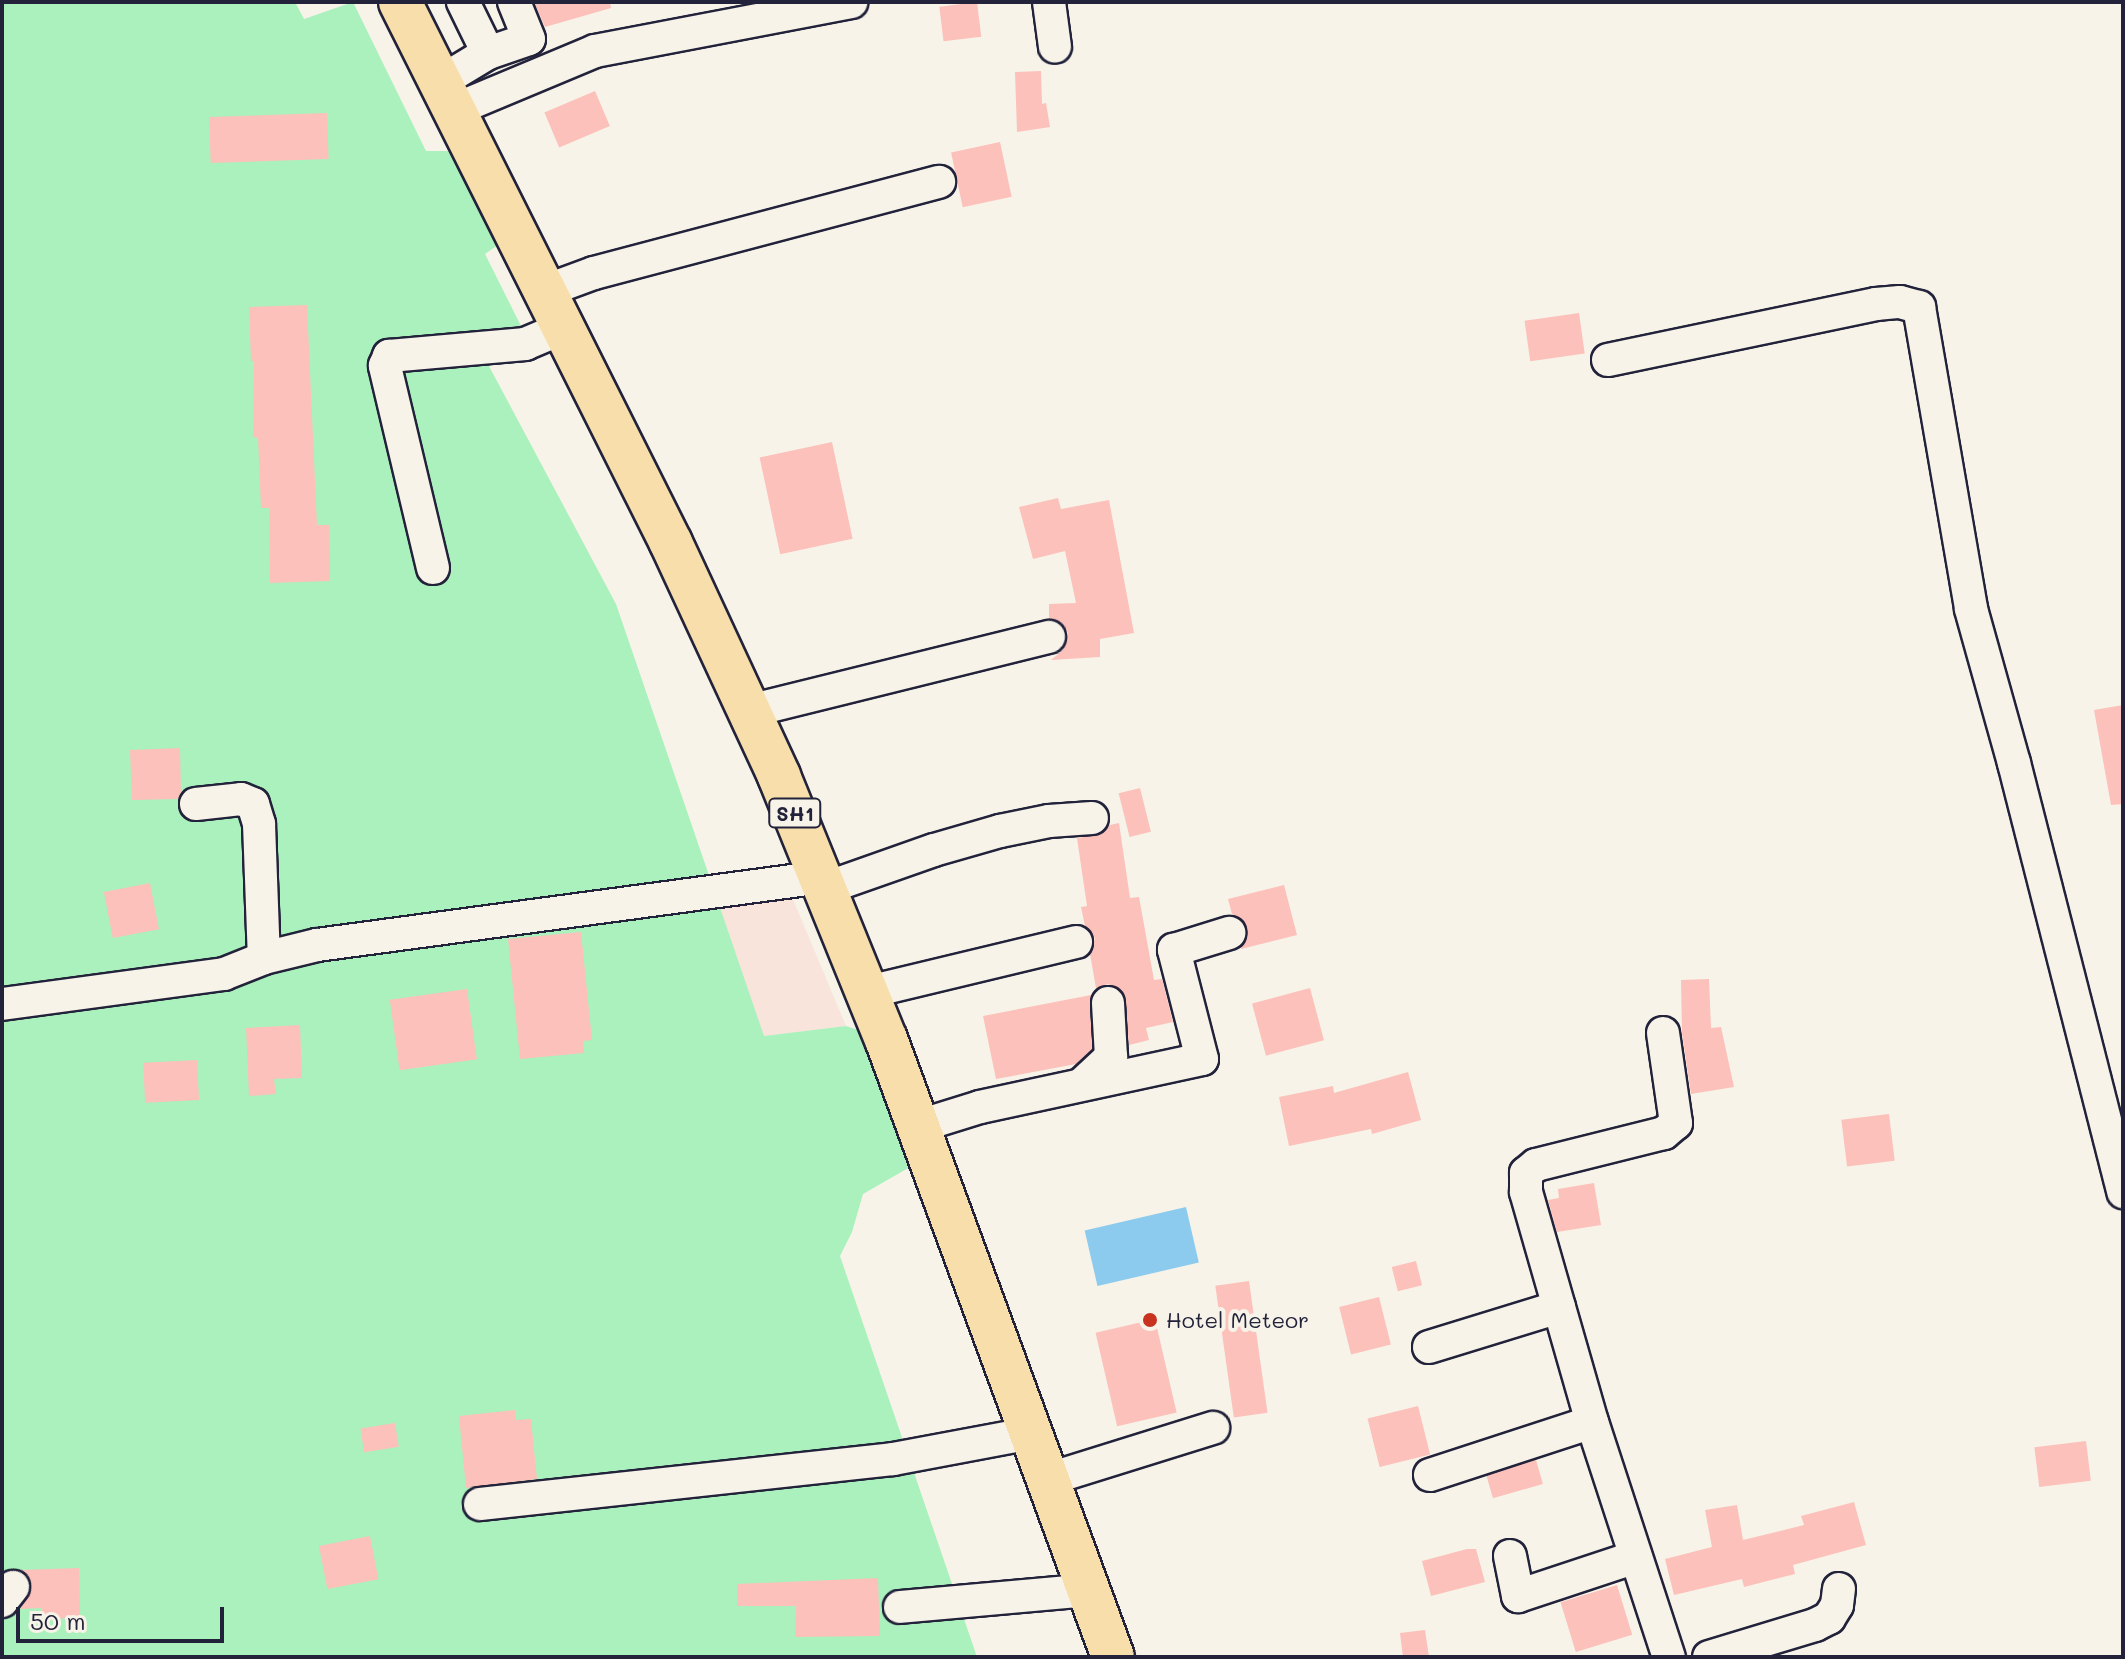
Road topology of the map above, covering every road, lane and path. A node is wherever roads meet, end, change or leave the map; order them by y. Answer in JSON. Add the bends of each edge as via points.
{"nodes":[{"id":1,"x":400,"y":2,"type":"edge"},
{"id":2,"x":463,"y":2,"type":"edge"},
{"id":3,"x":514,"y":2,"type":"edge"},
{"id":4,"x":851,"y":2,"type":"edge"},
{"id":5,"x":1049,"y":2,"type":"edge"},
{"id":6,"x":1055,"y":47,"type":"dead end"},
{"id":7,"x":488,"y":53,"type":"junction"},
{"id":8,"x":447,"y":96,"type":"junction"},
{"id":9,"x":939,"y":182,"type":"dead end"},
{"id":10,"x":545,"y":291,"type":"junction"},
{"id":11,"x":563,"y":328,"type":"junction"},
{"id":12,"x":1608,"y":360,"type":"dead end"},
{"id":13,"x":433,"y":568,"type":"dead end"},
{"id":14,"x":1049,"y":637,"type":"dead end"},
{"id":15,"x":749,"y":711,"type":"junction"},
{"id":16,"x":196,"y":804,"type":"dead end"},
{"id":17,"x":1092,"y":818,"type":"dead end"},
{"id":18,"x":824,"y":883,"type":"junction"},
{"id":19,"x":1229,"y":933,"type":"dead end"},
{"id":20,"x":1076,"y":942,"type":"dead end"},
{"id":21,"x":264,"y":958,"type":"junction"},
{"id":22,"x":868,"y":992,"type":"junction"},
{"id":23,"x":1108,"y":1003,"type":"dead end"},
{"id":24,"x":2,"y":1004,"type":"edge"},
{"id":25,"x":1663,"y":1033,"type":"dead end"},
{"id":26,"x":1082,"y":1084,"type":"junction"},
{"id":27,"x":919,"y":1126,"type":"junction"},
{"id":28,"x":2123,"y":1192,"type":"edge"},
{"id":29,"x":1559,"y":1307,"type":"junction"},
{"id":30,"x":1429,"y":1347,"type":"dead end"},
{"id":31,"x":1592,"y":1422,"type":"junction"},
{"id":32,"x":1213,"y":1428,"type":"dead end"},
{"id":33,"x":1032,"y":1433,"type":"junction"},
{"id":34,"x":1430,"y":1475,"type":"dead end"},
{"id":35,"x":1049,"y":1479,"type":"junction"},
{"id":36,"x":480,"y":1504,"type":"dead end"},
{"id":37,"x":1510,"y":1556,"type":"dead end"},
{"id":38,"x":1636,"y":1557,"type":"junction"},
{"id":39,"x":1839,"y":1589,"type":"dead end"},
{"id":40,"x":1089,"y":1590,"type":"junction"},
{"id":41,"x":900,"y":1607,"type":"dead end"},
{"id":42,"x":1113,"y":1657,"type":"edge"},
{"id":43,"x":1669,"y":1657,"type":"edge"},
{"id":44,"x":1709,"y":1657,"type":"edge"}],
"edges":[{"from":1,"to":8,"type":"main road","number":"SH1"},
{"from":2,"to":7,"type":"street"},
{"from":3,"to":7,"type":"street","via":[[529,39]]},
{"from":4,"to":8,"type":"street","via":[[595,51]]},
{"from":5,"to":6,"type":"street"},
{"from":7,"to":8,"type":"street"},
{"from":8,"to":10,"type":"main road","number":"SH1"},
{"from":9,"to":10,"type":"street","via":[[594,273]]},
{"from":10,"to":11,"type":"main road","number":"SH1"},
{"from":11,"to":13,"type":"street","via":[[525,344],[389,356],[385,366]]},
{"from":11,"to":15,"type":"main road","number":"SH1"},
{"from":12,"to":28,"type":"street","via":[[1876,304],[1919,307],[1971,609]]},
{"from":14,"to":15,"type":"street"},
{"from":15,"to":18,"type":"main road","number":"SH1"},
{"from":16,"to":21,"type":"street","via":[[241,799],[253,804],[259,824]]},
{"from":17,"to":18,"type":"street","via":[[1000,831]]},
{"from":18,"to":21,"type":"street","via":[[317,945]]},
{"from":18,"to":22,"type":"main road","number":"SH1"},
{"from":19,"to":26,"type":"street","via":[[1174,950],[1202,1059]]},
{"from":20,"to":22,"type":"street"},
{"from":21,"to":24,"type":"street","via":[[224,974]]},
{"from":22,"to":27,"type":"main road","number":"SH1"},
{"from":23,"to":26,"type":"street","via":[[1111,1057]]},
{"from":25,"to":29,"type":"street","via":[[1678,1118],[1671,1129],[1551,1159],[1526,1173],[1526,1192]]},
{"from":26,"to":27,"type":"street"},
{"from":27,"to":33,"type":"main road","number":"SH1"},
{"from":29,"to":30,"type":"street"},
{"from":29,"to":31,"type":"street"},
{"from":31,"to":34,"type":"street"},
{"from":31,"to":38,"type":"street"},
{"from":32,"to":35,"type":"street"},
{"from":33,"to":35,"type":"main road","number":"SH1"},
{"from":33,"to":36,"type":"street","via":[[878,1461]]},
{"from":35,"to":40,"type":"main road","number":"SH1"},
{"from":37,"to":38,"type":"street","via":[[1518,1596]]},
{"from":38,"to":43,"type":"street"},
{"from":39,"to":44,"type":"street","via":[[1829,1618]]},
{"from":40,"to":41,"type":"street"},
{"from":40,"to":42,"type":"main road","number":"SH1"}]}
